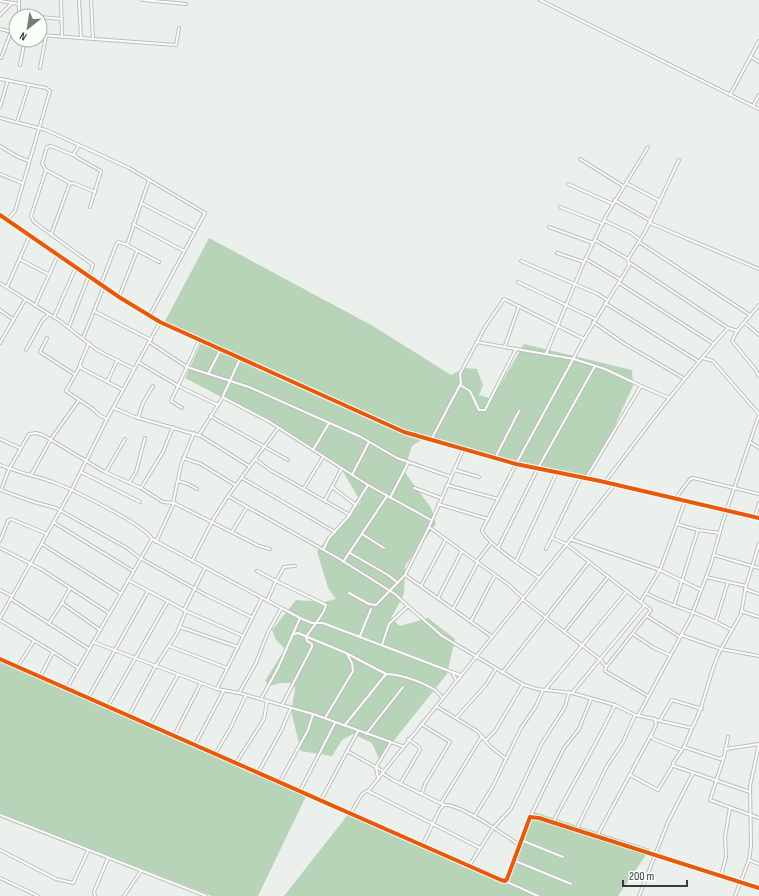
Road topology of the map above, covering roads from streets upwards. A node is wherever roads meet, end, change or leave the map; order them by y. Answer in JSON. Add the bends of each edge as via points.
{"nodes":[{"id":1,"x":0,"y":0,"type":"edge"},
{"id":2,"x":19,"y":0,"type":"edge"},
{"id":3,"x":61,"y":0,"type":"edge"},
{"id":4,"x":79,"y":0,"type":"edge"},
{"id":5,"x":91,"y":0,"type":"edge"},
{"id":6,"x":143,"y":0,"type":"edge"},
{"id":7,"x":540,"y":0,"type":"edge"},
{"id":8,"x":12,"y":3,"type":"junction"},
{"id":9,"x":19,"y":4,"type":"junction"},
{"id":10,"x":186,"y":4,"type":"dead end"},
{"id":11,"x":19,"y":8,"type":"edge"},
{"id":12,"x":0,"y":15,"type":"edge"},
{"id":13,"x":48,"y":18,"type":"edge"},
{"id":14,"x":62,"y":19,"type":"junction"},
{"id":15,"x":179,"y":28,"type":"dead end"},
{"id":16,"x":48,"y":36,"type":"edge"},
{"id":17,"x":62,"y":37,"type":"junction"},
{"id":18,"x":81,"y":38,"type":"junction"},
{"id":19,"x":93,"y":39,"type":"junction"},
{"id":20,"x":8,"y":40,"type":"edge"},
{"id":21,"x":759,"y":41,"type":"edge"},
{"id":22,"x":23,"y":48,"type":"edge"},
{"id":23,"x":44,"y":48,"type":"edge"},
{"id":24,"x":751,"y":57,"type":"junction"},
{"id":25,"x":1,"y":58,"type":"dead end"},
{"id":26,"x":759,"y":62,"type":"edge"},
{"id":27,"x":20,"y":65,"type":"dead end"},
{"id":28,"x":40,"y":68,"type":"dead end"},
{"id":29,"x":0,"y":79,"type":"edge"},
{"id":30,"x":8,"y":80,"type":"junction"},
{"id":31,"x":29,"y":85,"type":"junction"},
{"id":32,"x":730,"y":95,"type":"junction"},
{"id":33,"x":759,"y":95,"type":"edge"},
{"id":34,"x":1,"y":96,"type":"edge"},
{"id":35,"x":753,"y":106,"type":"junction"},
{"id":36,"x":0,"y":107,"type":"edge"},
{"id":37,"x":759,"y":109,"type":"edge"},
{"id":38,"x":0,"y":118,"type":"edge"},
{"id":39,"x":17,"y":122,"type":"junction"},
{"id":40,"x":39,"y":129,"type":"junction"},
{"id":41,"x":79,"y":145,"type":"junction"},
{"id":42,"x":0,"y":146,"type":"edge"},
{"id":43,"x":648,"y":147,"type":"dead end"},
{"id":44,"x":74,"y":154,"type":"junction"},
{"id":45,"x":580,"y":159,"type":"dead end"},
{"id":46,"x":29,"y":160,"type":"junction"},
{"id":47,"x":679,"y":160,"type":"dead end"},
{"id":48,"x":46,"y":170,"type":"junction"},
{"id":49,"x":0,"y":174,"type":"edge"},
{"id":50,"x":149,"y":180,"type":"junction"},
{"id":51,"x":22,"y":183,"type":"junction"},
{"id":52,"x":626,"y":183,"type":"junction"},
{"id":53,"x":70,"y":184,"type":"junction"},
{"id":54,"x":568,"y":184,"type":"dead end"},
{"id":55,"x":623,"y":186,"type":"junction"},
{"id":56,"x":95,"y":192,"type":"junction"},
{"id":57,"x":614,"y":200,"type":"junction"},
{"id":58,"x":660,"y":201,"type":"junction"},
{"id":59,"x":141,"y":203,"type":"junction"},
{"id":60,"x":613,"y":204,"type":"junction"},
{"id":61,"x":90,"y":207,"type":"dead end"},
{"id":62,"x":560,"y":207,"type":"dead end"},
{"id":63,"x":0,"y":215,"type":"edge"},
{"id":64,"x":8,"y":220,"type":"junction"},
{"id":65,"x":604,"y":221,"type":"junction"},
{"id":66,"x":650,"y":222,"type":"junction"},
{"id":67,"x":133,"y":224,"type":"junction"},
{"id":68,"x":603,"y":224,"type":"junction"},
{"id":69,"x":549,"y":227,"type":"dead end"},
{"id":70,"x":195,"y":231,"type":"junction"},
{"id":71,"x":30,"y":235,"type":"junction"},
{"id":72,"x":51,"y":235,"type":"junction"},
{"id":73,"x":595,"y":240,"type":"junction"},
{"id":74,"x":639,"y":241,"type":"junction"},
{"id":75,"x":593,"y":244,"type":"junction"},
{"id":76,"x":127,"y":245,"type":"junction"},
{"id":77,"x":137,"y":251,"type":"junction"},
{"id":78,"x":184,"y":252,"type":"junction"},
{"id":79,"x":557,"y":253,"type":"dead end"},
{"id":80,"x":58,"y":255,"type":"junction"},
{"id":81,"x":19,"y":259,"type":"junction"},
{"id":82,"x":585,"y":259,"type":"junction"},
{"id":83,"x":628,"y":259,"type":"junction"},
{"id":84,"x":521,"y":261,"type":"dead end"},
{"id":85,"x":159,"y":262,"type":"dead end"},
{"id":86,"x":584,"y":262,"type":"junction"},
{"id":87,"x":630,"y":263,"type":"junction"},
{"id":88,"x":76,"y":267,"type":"junction"},
{"id":89,"x":759,"y":270,"type":"edge"},
{"id":90,"x":48,"y":274,"type":"junction"},
{"id":91,"x":90,"y":277,"type":"junction"},
{"id":92,"x":621,"y":280,"type":"junction"},
{"id":93,"x":518,"y":282,"type":"dead end"},
{"id":94,"x":0,"y":283,"type":"edge"},
{"id":95,"x":619,"y":283,"type":"junction"},
{"id":96,"x":101,"y":284,"type":"junction"},
{"id":97,"x":575,"y":284,"type":"junction"},
{"id":98,"x":104,"y":286,"type":"junction"},
{"id":99,"x":7,"y":287,"type":"junction"},
{"id":100,"x":119,"y":297,"type":"junction"},
{"id":101,"x":25,"y":300,"type":"junction"},
{"id":102,"x":608,"y":300,"type":"junction"},
{"id":103,"x":605,"y":303,"type":"junction"},
{"id":104,"x":759,"y":304,"type":"edge"},
{"id":105,"x":35,"y":306,"type":"junction"},
{"id":106,"x":519,"y":306,"type":"junction"},
{"id":107,"x":566,"y":306,"type":"junction"},
{"id":108,"x":0,"y":310,"type":"edge"},
{"id":109,"x":94,"y":310,"type":"junction"},
{"id":110,"x":50,"y":314,"type":"junction"},
{"id":111,"x":150,"y":315,"type":"junction"},
{"id":112,"x":750,"y":315,"type":"junction"},
{"id":113,"x":54,"y":317,"type":"junction"},
{"id":114,"x":595,"y":319,"type":"junction"},
{"id":115,"x":14,"y":320,"type":"junction"},
{"id":116,"x":160,"y":322,"type":"junction"},
{"id":117,"x":593,"y":322,"type":"junction"},
{"id":118,"x":745,"y":323,"type":"junction"},
{"id":119,"x":558,"y":325,"type":"junction"},
{"id":120,"x":69,"y":327,"type":"junction"},
{"id":121,"x":728,"y":328,"type":"junction"},
{"id":122,"x":737,"y":331,"type":"junction"},
{"id":123,"x":759,"y":334,"type":"edge"},
{"id":124,"x":47,"y":338,"type":"dead end"},
{"id":125,"x":83,"y":338,"type":"junction"},
{"id":126,"x":584,"y":338,"type":"junction"},
{"id":127,"x":200,"y":340,"type":"junction"},
{"id":128,"x":0,"y":341,"type":"edge"},
{"id":129,"x":150,"y":341,"type":"junction"},
{"id":130,"x":477,"y":342,"type":"junction"},
{"id":131,"x":89,"y":343,"type":"junction"},
{"id":132,"x":714,"y":344,"type":"junction"},
{"id":133,"x":505,"y":346,"type":"junction"},
{"id":134,"x":221,"y":349,"type":"junction"},
{"id":135,"x":516,"y":349,"type":"junction"},
{"id":136,"x":26,"y":350,"type":"dead end"},
{"id":137,"x":546,"y":354,"type":"junction"},
{"id":138,"x":703,"y":358,"type":"junction"},
{"id":139,"x":240,"y":359,"type":"junction"},
{"id":140,"x":574,"y":359,"type":"junction"},
{"id":141,"x":117,"y":361,"type":"junction"},
{"id":142,"x":698,"y":361,"type":"junction"},
{"id":143,"x":138,"y":362,"type":"junction"},
{"id":144,"x":80,"y":366,"type":"junction"},
{"id":145,"x":595,"y":366,"type":"junction"},
{"id":146,"x":187,"y":367,"type":"junction"},
{"id":147,"x":134,"y":369,"type":"junction"},
{"id":148,"x":74,"y":374,"type":"junction"},
{"id":149,"x":208,"y":374,"type":"junction"},
{"id":150,"x":759,"y":376,"type":"edge"},
{"id":151,"x":685,"y":379,"type":"junction"},
{"id":152,"x":230,"y":381,"type":"junction"},
{"id":153,"x":107,"y":382,"type":"junction"},
{"id":154,"x":461,"y":385,"type":"junction"},
{"id":155,"x":152,"y":386,"type":"dead end"},
{"id":156,"x":178,"y":386,"type":"junction"},
{"id":157,"x":641,"y":386,"type":"junction"},
{"id":158,"x":123,"y":390,"type":"junction"},
{"id":159,"x":223,"y":397,"type":"junction"},
{"id":160,"x":669,"y":398,"type":"junction"},
{"id":161,"x":79,"y":400,"type":"junction"},
{"id":162,"x":218,"y":405,"type":"junction"},
{"id":163,"x":114,"y":408,"type":"junction"},
{"id":164,"x":182,"y":408,"type":"dead end"},
{"id":165,"x":519,"y":411,"type":"dead end"},
{"id":166,"x":759,"y":415,"type":"edge"},
{"id":167,"x":210,"y":416,"type":"junction"},
{"id":168,"x":138,"y":418,"type":"junction"},
{"id":169,"x":107,"y":419,"type":"junction"},
{"id":170,"x":329,"y":423,"type":"junction"},
{"id":171,"x":173,"y":427,"type":"junction"},
{"id":172,"x":278,"y":428,"type":"junction"},
{"id":173,"x":194,"y":433,"type":"junction"},
{"id":174,"x":199,"y":435,"type":"junction"},
{"id":175,"x":146,"y":438,"type":"dead end"},
{"id":176,"x":0,"y":439,"type":"edge"},
{"id":177,"x":51,"y":439,"type":"junction"},
{"id":178,"x":125,"y":439,"type":"dead end"},
{"id":179,"x":431,"y":440,"type":"junction"},
{"id":180,"x":369,"y":442,"type":"junction"},
{"id":181,"x":749,"y":442,"type":"junction"},
{"id":182,"x":263,"y":447,"type":"junction"},
{"id":183,"x":20,"y":448,"type":"junction"},
{"id":184,"x":759,"y":448,"type":"edge"},
{"id":185,"x":313,"y":450,"type":"junction"},
{"id":186,"x":463,"y":450,"type":"junction"},
{"id":187,"x":323,"y":456,"type":"junction"},
{"id":188,"x":184,"y":458,"type":"junction"},
{"id":189,"x":495,"y":458,"type":"junction"},
{"id":190,"x":255,"y":459,"type":"junction"},
{"id":191,"x":288,"y":460,"type":"dead end"},
{"id":192,"x":86,"y":462,"type":"junction"},
{"id":193,"x":408,"y":463,"type":"junction"},
{"id":194,"x":516,"y":464,"type":"junction"},
{"id":195,"x":0,"y":465,"type":"edge"},
{"id":196,"x":250,"y":466,"type":"junction"},
{"id":197,"x":342,"y":468,"type":"junction"},
{"id":198,"x":538,"y":468,"type":"junction"},
{"id":199,"x":9,"y":469,"type":"junction"},
{"id":200,"x":454,"y":470,"type":"junction"},
{"id":201,"x":81,"y":472,"type":"junction"},
{"id":202,"x":106,"y":472,"type":"junction"},
{"id":203,"x":557,"y":472,"type":"junction"},
{"id":204,"x":31,"y":475,"type":"junction"},
{"id":205,"x":352,"y":475,"type":"junction"},
{"id":206,"x":451,"y":477,"type":"junction"},
{"id":207,"x":479,"y":477,"type":"dead end"},
{"id":208,"x":581,"y":477,"type":"junction"},
{"id":209,"x":242,"y":478,"type":"junction"},
{"id":210,"x":586,"y":478,"type":"junction"},
{"id":211,"x":178,"y":481,"type":"junction"},
{"id":212,"x":605,"y":482,"type":"junction"},
{"id":213,"x":129,"y":483,"type":"junction"},
{"id":214,"x":615,"y":484,"type":"junction"},
{"id":215,"x":368,"y":485,"type":"junction"},
{"id":216,"x":447,"y":485,"type":"junction"},
{"id":217,"x":236,"y":486,"type":"junction"},
{"id":218,"x":332,"y":487,"type":"junction"},
{"id":219,"x":141,"y":488,"type":"junction"},
{"id":220,"x":304,"y":488,"type":"junction"},
{"id":221,"x":414,"y":488,"type":"dead end"},
{"id":222,"x":734,"y":488,"type":"junction"},
{"id":223,"x":197,"y":489,"type":"dead end"},
{"id":224,"x":0,"y":490,"type":"edge"},
{"id":225,"x":71,"y":491,"type":"junction"},
{"id":226,"x":759,"y":494,"type":"edge"},
{"id":227,"x":228,"y":496,"type":"junction"},
{"id":228,"x":387,"y":496,"type":"junction"},
{"id":229,"x":390,"y":498,"type":"junction"},
{"id":230,"x":441,"y":498,"type":"junction"},
{"id":231,"x":675,"y":498,"type":"junction"},
{"id":232,"x":498,"y":499,"type":"junction"},
{"id":233,"x":325,"y":500,"type":"junction"},
{"id":234,"x":685,"y":501,"type":"junction"},
{"id":235,"x":140,"y":502,"type":"dead end"},
{"id":236,"x":174,"y":503,"type":"junction"},
{"id":237,"x":759,"y":503,"type":"edge"},
{"id":238,"x":438,"y":504,"type":"junction"},
{"id":239,"x":356,"y":505,"type":"junction"},
{"id":240,"x":247,"y":507,"type":"junction"},
{"id":241,"x":60,"y":510,"type":"junction"},
{"id":242,"x":726,"y":511,"type":"junction"},
{"id":243,"x":350,"y":515,"type":"junction"},
{"id":244,"x":754,"y":517,"type":"junction"},
{"id":245,"x":759,"y":518,"type":"edge"},
{"id":246,"x":488,"y":519,"type":"junction"},
{"id":247,"x":431,"y":520,"type":"junction"},
{"id":248,"x":53,"y":522,"type":"junction"},
{"id":249,"x":212,"y":522,"type":"junction"},
{"id":250,"x":677,"y":524,"type":"junction"},
{"id":251,"x":429,"y":527,"type":"junction"},
{"id":252,"x":698,"y":530,"type":"junction"},
{"id":253,"x":232,"y":532,"type":"junction"},
{"id":254,"x":335,"y":532,"type":"junction"},
{"id":255,"x":46,"y":534,"type":"junction"},
{"id":256,"x":362,"y":534,"type":"junction"},
{"id":257,"x":720,"y":534,"type":"junction"},
{"id":258,"x":552,"y":538,"type":"junction"},
{"id":259,"x":152,"y":539,"type":"junction"},
{"id":260,"x":446,"y":539,"type":"junction"},
{"id":261,"x":570,"y":539,"type":"junction"},
{"id":262,"x":0,"y":541,"type":"edge"},
{"id":263,"x":156,"y":542,"type":"junction"},
{"id":264,"x":491,"y":543,"type":"junction"},
{"id":265,"x":42,"y":544,"type":"junction"},
{"id":266,"x":566,"y":544,"type":"junction"},
{"id":267,"x":759,"y":544,"type":"edge"},
{"id":268,"x":0,"y":548,"type":"edge"},
{"id":269,"x":384,"y":548,"type":"dead end"},
{"id":270,"x":498,"y":548,"type":"junction"},
{"id":271,"x":270,"y":549,"type":"dead end"},
{"id":272,"x":546,"y":549,"type":"dead end"},
{"id":273,"x":323,"y":550,"type":"junction"},
{"id":274,"x":462,"y":550,"type":"junction"},
{"id":275,"x":350,"y":553,"type":"junction"},
{"id":276,"x":714,"y":555,"type":"junction"},
{"id":277,"x":140,"y":558,"type":"junction"},
{"id":278,"x":192,"y":561,"type":"junction"},
{"id":279,"x":516,"y":561,"type":"junction"},
{"id":280,"x":343,"y":562,"type":"junction"},
{"id":281,"x":477,"y":562,"type":"junction"},
{"id":282,"x":589,"y":562,"type":"junction"},
{"id":283,"x":31,"y":563,"type":"junction"},
{"id":284,"x":752,"y":565,"type":"junction"},
{"id":285,"x":295,"y":566,"type":"dead end"},
{"id":286,"x":205,"y":568,"type":"junction"},
{"id":287,"x":759,"y":568,"type":"edge"},
{"id":288,"x":660,"y":570,"type":"junction"},
{"id":289,"x":133,"y":571,"type":"junction"},
{"id":290,"x":257,"y":571,"type":"dead end"},
{"id":291,"x":405,"y":575,"type":"junction"},
{"id":292,"x":495,"y":575,"type":"junction"},
{"id":293,"x":706,"y":576,"type":"junction"},
{"id":294,"x":608,"y":577,"type":"junction"},
{"id":295,"x":539,"y":578,"type":"junction"},
{"id":296,"x":128,"y":580,"type":"junction"},
{"id":297,"x":276,"y":581,"type":"junction"},
{"id":298,"x":680,"y":581,"type":"junction"},
{"id":299,"x":728,"y":582,"type":"junction"},
{"id":300,"x":398,"y":583,"type":"junction"},
{"id":301,"x":421,"y":586,"type":"junction"},
{"id":302,"x":70,"y":588,"type":"junction"},
{"id":303,"x":195,"y":588,"type":"junction"},
{"id":304,"x":745,"y":588,"type":"junction"},
{"id":305,"x":0,"y":590,"type":"edge"},
{"id":306,"x":701,"y":590,"type":"junction"},
{"id":307,"x":148,"y":591,"type":"junction"},
{"id":308,"x":390,"y":591,"type":"junction"},
{"id":309,"x":627,"y":591,"type":"junction"},
{"id":310,"x":120,"y":592,"type":"junction"},
{"id":311,"x":646,"y":593,"type":"junction"},
{"id":312,"x":349,"y":594,"type":"dead end"},
{"id":313,"x":759,"y":594,"type":"edge"},
{"id":314,"x":12,"y":596,"type":"junction"},
{"id":315,"x":262,"y":598,"type":"junction"},
{"id":316,"x":438,"y":598,"type":"junction"},
{"id":317,"x":522,"y":598,"type":"junction"},
{"id":318,"x":10,"y":599,"type":"junction"},
{"id":319,"x":168,"y":601,"type":"junction"},
{"id":320,"x":267,"y":601,"type":"junction"},
{"id":321,"x":641,"y":601,"type":"junction"},
{"id":322,"x":62,"y":603,"type":"junction"},
{"id":323,"x":646,"y":605,"type":"junction"},
{"id":324,"x":408,"y":606,"type":"junction"},
{"id":325,"x":674,"y":606,"type":"junction"},
{"id":326,"x":281,"y":609,"type":"junction"},
{"id":327,"x":453,"y":609,"type":"junction"},
{"id":328,"x":185,"y":610,"type":"junction"},
{"id":329,"x":371,"y":610,"type":"dead end"},
{"id":330,"x":741,"y":611,"type":"junction"},
{"id":331,"x":693,"y":612,"type":"junction"},
{"id":332,"x":109,"y":613,"type":"junction"},
{"id":333,"x":647,"y":616,"type":"junction"},
{"id":334,"x":251,"y":617,"type":"junction"},
{"id":335,"x":759,"y":617,"type":"edge"},
{"id":336,"x":300,"y":618,"type":"junction"},
{"id":337,"x":546,"y":618,"type":"junction"},
{"id":338,"x":0,"y":619,"type":"edge"},
{"id":339,"x":317,"y":621,"type":"junction"},
{"id":340,"x":716,"y":621,"type":"junction"},
{"id":341,"x":470,"y":622,"type":"junction"},
{"id":342,"x":49,"y":623,"type":"junction"},
{"id":343,"x":180,"y":628,"type":"junction"},
{"id":344,"x":100,"y":630,"type":"junction"},
{"id":345,"x":731,"y":630,"type":"junction"},
{"id":346,"x":564,"y":632,"type":"junction"},
{"id":347,"x":294,"y":634,"type":"junction"},
{"id":348,"x":634,"y":634,"type":"junction"},
{"id":349,"x":243,"y":636,"type":"junction"},
{"id":350,"x":306,"y":636,"type":"junction"},
{"id":351,"x":491,"y":636,"type":"junction"},
{"id":352,"x":681,"y":636,"type":"junction"},
{"id":353,"x":360,"y":637,"type":"junction"},
{"id":354,"x":34,"y":640,"type":"junction"},
{"id":355,"x":93,"y":642,"type":"junction"},
{"id":356,"x":382,"y":645,"type":"junction"},
{"id":357,"x":169,"y":646,"type":"junction"},
{"id":358,"x":582,"y":646,"type":"junction"},
{"id":359,"x":238,"y":647,"type":"junction"},
{"id":360,"x":89,"y":649,"type":"junction"},
{"id":361,"x":721,"y":649,"type":"junction"},
{"id":362,"x":114,"y":651,"type":"junction"},
{"id":363,"x":53,"y":652,"type":"junction"},
{"id":364,"x":346,"y":653,"type":"junction"},
{"id":365,"x":670,"y":655,"type":"junction"},
{"id":366,"x":475,"y":656,"type":"junction"},
{"id":367,"x":759,"y":656,"type":"edge"},
{"id":368,"x":0,"y":659,"type":"edge"},
{"id":369,"x":135,"y":659,"type":"junction"},
{"id":370,"x":601,"y":660,"type":"junction"},
{"id":371,"x":17,"y":667,"type":"junction"},
{"id":372,"x":155,"y":667,"type":"junction"},
{"id":373,"x":606,"y":667,"type":"junction"},
{"id":374,"x":78,"y":668,"type":"junction"},
{"id":375,"x":227,"y":668,"type":"junction"},
{"id":376,"x":496,"y":669,"type":"junction"},
{"id":377,"x":502,"y":673,"type":"junction"},
{"id":378,"x":386,"y":674,"type":"junction"},
{"id":379,"x":453,"y":674,"type":"junction"},
{"id":380,"x":178,"y":675,"type":"junction"},
{"id":381,"x":460,"y":676,"type":"junction"},
{"id":382,"x":40,"y":677,"type":"junction"},
{"id":383,"x":456,"y":680,"type":"junction"},
{"id":384,"x":201,"y":683,"type":"junction"},
{"id":385,"x":523,"y":684,"type":"junction"},
{"id":386,"x":403,"y":687,"type":"dead end"},
{"id":387,"x":67,"y":688,"type":"junction"},
{"id":388,"x":217,"y":689,"type":"junction"},
{"id":389,"x":545,"y":689,"type":"junction"},
{"id":390,"x":224,"y":690,"type":"junction"},
{"id":391,"x":569,"y":692,"type":"junction"},
{"id":392,"x":239,"y":693,"type":"junction"},
{"id":393,"x":572,"y":693,"type":"junction"},
{"id":394,"x":246,"y":695,"type":"junction"},
{"id":395,"x":648,"y":696,"type":"junction"},
{"id":396,"x":88,"y":698,"type":"junction"},
{"id":397,"x":442,"y":698,"type":"junction"},
{"id":398,"x":261,"y":699,"type":"junction"},
{"id":399,"x":592,"y":699,"type":"junction"},
{"id":400,"x":267,"y":700,"type":"junction"},
{"id":401,"x":282,"y":705,"type":"junction"},
{"id":402,"x":615,"y":705,"type":"junction"},
{"id":403,"x":108,"y":706,"type":"junction"},
{"id":404,"x":436,"y":706,"type":"junction"},
{"id":405,"x":291,"y":708,"type":"junction"},
{"id":406,"x":702,"y":709,"type":"junction"},
{"id":407,"x":313,"y":714,"type":"junction"},
{"id":408,"x":635,"y":715,"type":"junction"},
{"id":409,"x":129,"y":716,"type":"junction"},
{"id":410,"x":638,"y":716,"type":"junction"},
{"id":411,"x":325,"y":718,"type":"junction"},
{"id":412,"x":456,"y":718,"type":"junction"},
{"id":413,"x":655,"y":720,"type":"junction"},
{"id":414,"x":660,"y":720,"type":"junction"},
{"id":415,"x":336,"y":723,"type":"junction"},
{"id":416,"x":421,"y":724,"type":"junction"},
{"id":417,"x":150,"y":725,"type":"junction"},
{"id":418,"x":344,"y":726,"type":"junction"},
{"id":419,"x":692,"y":728,"type":"junction"},
{"id":420,"x":358,"y":731,"type":"junction"},
{"id":421,"x":366,"y":734,"type":"junction"},
{"id":422,"x":174,"y":736,"type":"junction"},
{"id":423,"x":482,"y":736,"type":"junction"},
{"id":424,"x":651,"y":736,"type":"junction"},
{"id":425,"x":728,"y":737,"type":"dead end"},
{"id":426,"x":408,"y":740,"type":"junction"},
{"id":427,"x":486,"y":740,"type":"junction"},
{"id":428,"x":392,"y":742,"type":"junction"},
{"id":429,"x":759,"y":744,"type":"edge"},
{"id":430,"x":194,"y":745,"type":"junction"},
{"id":431,"x":402,"y":747,"type":"junction"},
{"id":432,"x":684,"y":747,"type":"junction"},
{"id":433,"x":726,"y":749,"type":"junction"},
{"id":434,"x":681,"y":750,"type":"junction"},
{"id":435,"x":347,"y":751,"type":"junction"},
{"id":436,"x":215,"y":754,"type":"junction"},
{"id":437,"x":724,"y":757,"type":"junction"},
{"id":438,"x":506,"y":759,"type":"junction"},
{"id":439,"x":236,"y":763,"type":"junction"},
{"id":440,"x":673,"y":764,"type":"junction"},
{"id":441,"x":376,"y":767,"type":"junction"},
{"id":442,"x":383,"y":772,"type":"junction"},
{"id":443,"x":258,"y":773,"type":"junction"},
{"id":444,"x":693,"y":773,"type":"junction"},
{"id":445,"x":630,"y":775,"type":"junction"},
{"id":446,"x":378,"y":779,"type":"junction"},
{"id":447,"x":716,"y":780,"type":"junction"},
{"id":448,"x":279,"y":783,"type":"junction"},
{"id":449,"x":400,"y":784,"type":"junction"},
{"id":450,"x":300,"y":791,"type":"junction"},
{"id":451,"x":368,"y":791,"type":"junction"},
{"id":452,"x":750,"y":792,"type":"junction"},
{"id":453,"x":422,"y":793,"type":"junction"},
{"id":454,"x":321,"y":800,"type":"junction"},
{"id":455,"x":441,"y":804,"type":"junction"},
{"id":456,"x":444,"y":805,"type":"junction"},
{"id":457,"x":730,"y":808,"type":"junction"},
{"id":458,"x":351,"y":813,"type":"junction"},
{"id":459,"x":0,"y":816,"type":"edge"},
{"id":460,"x":750,"y":816,"type":"junction"},
{"id":461,"x":474,"y":817,"type":"junction"},
{"id":462,"x":530,"y":817,"type":"junction"},
{"id":463,"x":759,"y":818,"type":"edge"},
{"id":464,"x":553,"y":822,"type":"junction"},
{"id":465,"x":432,"y":823,"type":"junction"},
{"id":466,"x":494,"y":828,"type":"junction"},
{"id":467,"x":576,"y":830,"type":"junction"},
{"id":468,"x":597,"y":836,"type":"junction"},
{"id":469,"x":521,"y":840,"type":"junction"},
{"id":470,"x":519,"y":844,"type":"junction"},
{"id":471,"x":422,"y":845,"type":"junction"},
{"id":472,"x":480,"y":848,"type":"junction"},
{"id":473,"x":0,"y":850,"type":"edge"},
{"id":474,"x":88,"y":851,"type":"junction"},
{"id":475,"x":655,"y":854,"type":"junction"},
{"id":476,"x":563,"y":857,"type":"dead end"},
{"id":477,"x":108,"y":858,"type":"junction"},
{"id":478,"x":513,"y":860,"type":"junction"},
{"id":479,"x":749,"y":860,"type":"junction"},
{"id":480,"x":759,"y":864,"type":"edge"},
{"id":481,"x":469,"y":866,"type":"junction"},
{"id":482,"x":141,"y":871,"type":"junction"},
{"id":483,"x":721,"y":876,"type":"junction"},
{"id":484,"x":0,"y":878,"type":"edge"},
{"id":485,"x":504,"y":881,"type":"junction"},
{"id":486,"x":740,"y":882,"type":"junction"},
{"id":487,"x":571,"y":884,"type":"dead end"},
{"id":488,"x":759,"y":888,"type":"edge"},
{"id":489,"x":38,"y":896,"type":"edge"},
{"id":490,"x":95,"y":896,"type":"edge"},
{"id":491,"x":124,"y":896,"type":"edge"},
{"id":492,"x":206,"y":896,"type":"edge"},
{"id":493,"x":538,"y":896,"type":"edge"},
{"id":494,"x":639,"y":896,"type":"edge"},
{"id":495,"x":735,"y":896,"type":"edge"}],
"edges":[{"from":1,"to":8,"type":"street"},
{"from":2,"to":9,"type":"street"},
{"from":3,"to":14,"type":"street"},
{"from":4,"to":18,"type":"street"},
{"from":5,"to":19,"type":"street"},
{"from":6,"to":10,"type":"street"},
{"from":7,"to":32,"type":"street"},
{"from":8,"to":9,"type":"street"},
{"from":8,"to":12,"type":"street"},
{"from":9,"to":11,"type":"street"},
{"from":13,"to":14,"type":"street"},
{"from":14,"to":17,"type":"street"},
{"from":15,"to":19,"type":"street","via":[[176,45]]},
{"from":16,"to":17,"type":"street"},
{"from":17,"to":18,"type":"street"},
{"from":18,"to":19,"type":"street"},
{"from":20,"to":25,"type":"street"},
{"from":21,"to":24,"type":"street"},
{"from":22,"to":27,"type":"street"},
{"from":23,"to":28,"type":"street"},
{"from":24,"to":26,"type":"street"},
{"from":24,"to":32,"type":"street"},
{"from":29,"to":30,"type":"street"},
{"from":30,"to":31,"type":"street"},
{"from":30,"to":34,"type":"street"},
{"from":31,"to":39,"type":"street"},
{"from":31,"to":40,"type":"street","via":[[50,90]]},
{"from":32,"to":35,"type":"street"},
{"from":33,"to":35,"type":"street"},
{"from":34,"to":36,"type":"street"},
{"from":35,"to":37,"type":"street"},
{"from":38,"to":39,"type":"street"},
{"from":39,"to":40,"type":"street"},
{"from":40,"to":41,"type":"street"},
{"from":40,"to":46,"type":"street"},
{"from":41,"to":44,"type":"street"},
{"from":41,"to":50,"type":"street"},
{"from":42,"to":46,"type":"street","via":[[18,157]]},
{"from":43,"to":52,"type":"street"},
{"from":44,"to":48,"type":"street","via":[[48,147],[42,164]]},
{"from":44,"to":56,"type":"street","via":[[101,171]]},
{"from":45,"to":55,"type":"street"},
{"from":46,"to":51,"type":"street"},
{"from":47,"to":58,"type":"street"},
{"from":48,"to":53,"type":"street"},
{"from":48,"to":72,"type":"street","via":[[31,218]]},
{"from":49,"to":51,"type":"street"},
{"from":50,"to":59,"type":"street"},
{"from":50,"to":70,"type":"street","via":[[204,212]]},
{"from":51,"to":64,"type":"street","via":[[14,214]]},
{"from":52,"to":55,"type":"street"},
{"from":52,"to":58,"type":"street"},
{"from":53,"to":56,"type":"street"},
{"from":53,"to":72,"type":"street"},
{"from":54,"to":60,"type":"street"},
{"from":55,"to":57,"type":"street"},
{"from":56,"to":61,"type":"street"},
{"from":57,"to":60,"type":"street"},
{"from":57,"to":66,"type":"street"},
{"from":58,"to":66,"type":"street"},
{"from":59,"to":67,"type":"street"},
{"from":59,"to":70,"type":"street"},
{"from":60,"to":65,"type":"street"},
{"from":62,"to":68,"type":"street"},
{"from":63,"to":64,"type":"street"},
{"from":64,"to":71,"type":"street"},
{"from":65,"to":68,"type":"street"},
{"from":65,"to":74,"type":"street","via":[[632,233]]},
{"from":66,"to":74,"type":"street"},
{"from":66,"to":89,"type":"street"},
{"from":67,"to":76,"type":"street"},
{"from":67,"to":78,"type":"street"},
{"from":68,"to":73,"type":"street"},
{"from":69,"to":75,"type":"street"},
{"from":70,"to":78,"type":"street"},
{"from":71,"to":80,"type":"street"},
{"from":71,"to":81,"type":"street"},
{"from":72,"to":91,"type":"street","via":[[90,262],[93,267]]},
{"from":73,"to":75,"type":"street"},
{"from":73,"to":83,"type":"street"},
{"from":74,"to":83,"type":"street"},
{"from":74,"to":112,"type":"street"},
{"from":75,"to":82,"type":"street"},
{"from":76,"to":77,"type":"street"},
{"from":76,"to":96,"type":"street","via":[[117,242]]},
{"from":77,"to":85,"type":"street"},
{"from":77,"to":100,"type":"street"},
{"from":78,"to":111,"type":"street"},
{"from":79,"to":86,"type":"street"},
{"from":80,"to":88,"type":"street"},
{"from":80,"to":90,"type":"street"},
{"from":81,"to":90,"type":"street"},
{"from":81,"to":99,"type":"street"},
{"from":82,"to":86,"type":"street"},
{"from":82,"to":92,"type":"street"},
{"from":83,"to":87,"type":"street"},
{"from":84,"to":97,"type":"street"},
{"from":86,"to":97,"type":"street"},
{"from":87,"to":92,"type":"street"},
{"from":87,"to":121,"type":"street"},
{"from":88,"to":91,"type":"street"},
{"from":88,"to":113,"type":"street"},
{"from":90,"to":105,"type":"street"},
{"from":91,"to":96,"type":"street"},
{"from":91,"to":120,"type":"street"},
{"from":92,"to":95,"type":"street"},
{"from":93,"to":107,"type":"street"},
{"from":94,"to":99,"type":"street"},
{"from":95,"to":102,"type":"street"},
{"from":95,"to":132,"type":"street"},
{"from":96,"to":98,"type":"street"},
{"from":97,"to":102,"type":"street"},
{"from":97,"to":107,"type":"street"},
{"from":98,"to":100,"type":"street"},
{"from":98,"to":109,"type":"street"},
{"from":99,"to":101,"type":"street"},
{"from":100,"to":111,"type":"street"},
{"from":101,"to":105,"type":"street"},
{"from":101,"to":115,"type":"street"},
{"from":102,"to":103,"type":"street"},
{"from":103,"to":114,"type":"street"},
{"from":103,"to":142,"type":"street"},
{"from":104,"to":112,"type":"street"},
{"from":105,"to":110,"type":"street"},
{"from":106,"to":119,"type":"street"},
{"from":106,"to":130,"type":"street","via":[[504,299]]},
{"from":106,"to":133,"type":"street"},
{"from":107,"to":114,"type":"street"},
{"from":107,"to":119,"type":"street"},
{"from":108,"to":115,"type":"street"},
{"from":109,"to":125,"type":"street"},
{"from":109,"to":129,"type":"street"},
{"from":110,"to":113,"type":"street"},
{"from":110,"to":136,"type":"street","via":[[42,321]]},
{"from":111,"to":116,"type":"street"},
{"from":112,"to":118,"type":"street"},
{"from":113,"to":120,"type":"street"},
{"from":114,"to":117,"type":"street"},
{"from":115,"to":128,"type":"street"},
{"from":116,"to":127,"type":"street"},
{"from":116,"to":129,"type":"street"},
{"from":117,"to":126,"type":"street"},
{"from":117,"to":151,"type":"street"},
{"from":118,"to":122,"type":"street"},
{"from":118,"to":123,"type":"street"},
{"from":119,"to":126,"type":"street"},
{"from":119,"to":137,"type":"street"},
{"from":120,"to":125,"type":"street"},
{"from":121,"to":122,"type":"street"},
{"from":121,"to":132,"type":"street"},
{"from":122,"to":150,"type":"street","via":[[732,341]]},
{"from":124,"to":148,"type":"street","via":[[40,352]]},
{"from":125,"to":131,"type":"street"},
{"from":126,"to":140,"type":"street"},
{"from":127,"to":134,"type":"street"},
{"from":127,"to":146,"type":"street"},
{"from":129,"to":143,"type":"street"},
{"from":129,"to":146,"type":"street"},
{"from":130,"to":133,"type":"street"},
{"from":130,"to":154,"type":"street","via":[[460,374]]},
{"from":131,"to":141,"type":"street"},
{"from":131,"to":144,"type":"street"},
{"from":132,"to":138,"type":"street"},
{"from":133,"to":135,"type":"street"},
{"from":134,"to":139,"type":"street"},
{"from":134,"to":149,"type":"street"},
{"from":135,"to":137,"type":"street"},
{"from":135,"to":154,"type":"street","via":[[483,411],[477,408],[470,391]]},
{"from":137,"to":140,"type":"street"},
{"from":138,"to":142,"type":"street"},
{"from":138,"to":166,"type":"street","via":[[714,361]]},
{"from":139,"to":152,"type":"street"},
{"from":139,"to":179,"type":"street","via":[[404,432]]},
{"from":140,"to":145,"type":"street"},
{"from":140,"to":194,"type":"street"},
{"from":141,"to":147,"type":"street"},
{"from":141,"to":153,"type":"street"},
{"from":142,"to":151,"type":"street"},
{"from":143,"to":147,"type":"street"},
{"from":143,"to":156,"type":"street"},
{"from":144,"to":148,"type":"street"},
{"from":144,"to":153,"type":"street"},
{"from":145,"to":157,"type":"street"},
{"from":145,"to":198,"type":"street"},
{"from":146,"to":149,"type":"street"},
{"from":146,"to":156,"type":"street"},
{"from":147,"to":158,"type":"street"},
{"from":148,"to":161,"type":"street","via":[[66,391]]},
{"from":149,"to":152,"type":"street"},
{"from":151,"to":160,"type":"street"},
{"from":152,"to":159,"type":"street"},
{"from":152,"to":170,"type":"street"},
{"from":153,"to":158,"type":"street"},
{"from":154,"to":179,"type":"street"},
{"from":155,"to":168,"type":"street"},
{"from":156,"to":162,"type":"street"},
{"from":156,"to":164,"type":"street","via":[[171,402]]},
{"from":157,"to":160,"type":"street"},
{"from":157,"to":210,"type":"street"},
{"from":158,"to":163,"type":"street"},
{"from":159,"to":162,"type":"street"},
{"from":159,"to":172,"type":"street"},
{"from":160,"to":212,"type":"street"},
{"from":161,"to":169,"type":"street"},
{"from":161,"to":177,"type":"street"},
{"from":162,"to":167,"type":"street"},
{"from":163,"to":168,"type":"street"},
{"from":163,"to":169,"type":"street"},
{"from":165,"to":189,"type":"street"},
{"from":166,"to":181,"type":"street"},
{"from":167,"to":174,"type":"street"},
{"from":167,"to":182,"type":"street"},
{"from":168,"to":171,"type":"street"},
{"from":169,"to":192,"type":"street"},
{"from":170,"to":180,"type":"street"},
{"from":170,"to":185,"type":"street"},
{"from":171,"to":173,"type":"street"},
{"from":171,"to":219,"type":"street","via":[[163,452]]},
{"from":172,"to":182,"type":"street"},
{"from":172,"to":185,"type":"street"},
{"from":173,"to":174,"type":"street"},
{"from":173,"to":188,"type":"street"},
{"from":174,"to":196,"type":"street"},
{"from":175,"to":213,"type":"street","via":[[136,472]]},
{"from":176,"to":183,"type":"street"},
{"from":177,"to":183,"type":"street","via":[[36,433],[28,434]]},
{"from":177,"to":192,"type":"street"},
{"from":177,"to":204,"type":"street"},
{"from":178,"to":202,"type":"street"},
{"from":179,"to":186,"type":"street"},
{"from":180,"to":193,"type":"street"},
{"from":180,"to":205,"type":"street"},
{"from":181,"to":184,"type":"street"},
{"from":181,"to":222,"type":"street"},
{"from":182,"to":190,"type":"street"},
{"from":182,"to":191,"type":"street"},
{"from":183,"to":199,"type":"street"},
{"from":185,"to":187,"type":"street"},
{"from":186,"to":189,"type":"street"},
{"from":186,"to":200,"type":"street"},
{"from":187,"to":197,"type":"street"},
{"from":187,"to":220,"type":"street"},
{"from":188,"to":211,"type":"street"},
{"from":188,"to":217,"type":"street","via":[[201,464]]},
{"from":189,"to":194,"type":"street"},
{"from":190,"to":196,"type":"street"},
{"from":190,"to":220,"type":"street"},
{"from":192,"to":201,"type":"street"},
{"from":192,"to":202,"type":"street"},
{"from":193,"to":206,"type":"street"},
{"from":193,"to":229,"type":"street"},
{"from":194,"to":198,"type":"street"},
{"from":194,"to":232,"type":"street"},
{"from":195,"to":199,"type":"street"},
{"from":196,"to":209,"type":"street"},
{"from":197,"to":205,"type":"street"},
{"from":197,"to":218,"type":"street"},
{"from":198,"to":203,"type":"street"},
{"from":198,"to":270,"type":"street"},
{"from":199,"to":204,"type":"street"},
{"from":199,"to":224,"type":"street"},
{"from":200,"to":206,"type":"street"},
{"from":200,"to":207,"type":"street"},
{"from":201,"to":225,"type":"street"},
{"from":201,"to":235,"type":"street"},
{"from":202,"to":213,"type":"street"},
{"from":203,"to":208,"type":"street"},
{"from":203,"to":279,"type":"street"},
{"from":204,"to":225,"type":"street"},
{"from":205,"to":215,"type":"street"},
{"from":206,"to":216,"type":"street"},
{"from":208,"to":210,"type":"street"},
{"from":208,"to":258,"type":"street"},
{"from":209,"to":217,"type":"street"},
{"from":209,"to":254,"type":"street"},
{"from":210,"to":212,"type":"street"},
{"from":211,"to":223,"type":"street"},
{"from":211,"to":236,"type":"street"},
{"from":212,"to":214,"type":"street"},
{"from":213,"to":219,"type":"street"},
{"from":214,"to":231,"type":"street"},
{"from":214,"to":261,"type":"street"},
{"from":215,"to":228,"type":"street"},
{"from":215,"to":239,"type":"street"},
{"from":216,"to":230,"type":"street"},
{"from":216,"to":232,"type":"street"},
{"from":217,"to":227,"type":"street"},
{"from":218,"to":233,"type":"street"},
{"from":218,"to":239,"type":"street"},
{"from":219,"to":236,"type":"street","via":[[163,502]]},
{"from":220,"to":233,"type":"street"},
{"from":221,"to":230,"type":"street"},
{"from":222,"to":226,"type":"street"},
{"from":222,"to":231,"type":"street","via":[[693,478]]},
{"from":222,"to":242,"type":"street"},
{"from":224,"to":241,"type":"street"},
{"from":225,"to":241,"type":"street"},
{"from":225,"to":259,"type":"street","via":[[126,519]]},
{"from":227,"to":240,"type":"street"},
{"from":227,"to":249,"type":"street"},
{"from":228,"to":229,"type":"street"},
{"from":228,"to":256,"type":"street"},
{"from":229,"to":247,"type":"street"},
{"from":230,"to":238,"type":"street"},
{"from":231,"to":234,"type":"street"},
{"from":232,"to":246,"type":"street"},
{"from":233,"to":243,"type":"street"},
{"from":234,"to":242,"type":"street"},
{"from":234,"to":250,"type":"street"},
{"from":236,"to":249,"type":"street"},
{"from":236,"to":263,"type":"street"},
{"from":237,"to":244,"type":"street"},
{"from":238,"to":246,"type":"street"},
{"from":238,"to":247,"type":"street"},
{"from":239,"to":243,"type":"street"},
{"from":240,"to":253,"type":"street"},
{"from":240,"to":273,"type":"street"},
{"from":241,"to":248,"type":"street"},
{"from":241,"to":277,"type":"street","via":[[128,548]]},
{"from":242,"to":244,"type":"street"},
{"from":242,"to":257,"type":"street"},
{"from":243,"to":254,"type":"street"},
{"from":244,"to":245,"type":"street"},
{"from":246,"to":264,"type":"street","via":[[482,532]]},
{"from":247,"to":251,"type":"street"},
{"from":248,"to":255,"type":"street"},
{"from":248,"to":289,"type":"street"},
{"from":249,"to":253,"type":"street"},
{"from":249,"to":278,"type":"street"},
{"from":250,"to":252,"type":"street"},
{"from":250,"to":288,"type":"street"},
{"from":251,"to":260,"type":"street"},
{"from":251,"to":291,"type":"street"},
{"from":252,"to":257,"type":"street"},
{"from":252,"to":298,"type":"street"},
{"from":253,"to":271,"type":"street"},
{"from":254,"to":273,"type":"street"},
{"from":255,"to":262,"type":"street","via":[[11,519]]},
{"from":255,"to":265,"type":"street"},
{"from":256,"to":269,"type":"street"},
{"from":256,"to":275,"type":"street"},
{"from":257,"to":276,"type":"street"},
{"from":258,"to":266,"type":"street"},
{"from":258,"to":272,"type":"street"},
{"from":259,"to":263,"type":"street"},
{"from":259,"to":277,"type":"street"},
{"from":260,"to":274,"type":"street"},
{"from":260,"to":301,"type":"street"},
{"from":261,"to":266,"type":"street"},
{"from":261,"to":288,"type":"street"},
{"from":263,"to":278,"type":"street"},
{"from":264,"to":270,"type":"street"},
{"from":264,"to":281,"type":"street"},
{"from":265,"to":283,"type":"street"},
{"from":265,"to":310,"type":"street"},
{"from":266,"to":282,"type":"street"},
{"from":266,"to":295,"type":"street"},
{"from":267,"to":284,"type":"street"},
{"from":268,"to":283,"type":"street"},
{"from":270,"to":279,"type":"street"},
{"from":273,"to":280,"type":"street"},
{"from":274,"to":281,"type":"street"},
{"from":274,"to":316,"type":"street"},
{"from":275,"to":280,"type":"street"},
{"from":275,"to":300,"type":"street"},
{"from":276,"to":284,"type":"street"},
{"from":276,"to":293,"type":"street"},
{"from":277,"to":289,"type":"street"},
{"from":277,"to":303,"type":"street"},
{"from":278,"to":286,"type":"street"},
{"from":279,"to":295,"type":"street"},
{"from":280,"to":308,"type":"street"},
{"from":281,"to":292,"type":"street"},
{"from":281,"to":327,"type":"street"},
{"from":282,"to":294,"type":"street"},
{"from":282,"to":337,"type":"street"},
{"from":283,"to":302,"type":"street"},
{"from":283,"to":314,"type":"street"},
{"from":284,"to":287,"type":"street"},
{"from":284,"to":304,"type":"street"},
{"from":285,"to":297,"type":"street","via":[[284,567]]},
{"from":286,"to":303,"type":"street"},
{"from":286,"to":315,"type":"street"},
{"from":288,"to":298,"type":"street"},
{"from":288,"to":311,"type":"street"},
{"from":289,"to":296,"type":"street"},
{"from":290,"to":297,"type":"street"},
{"from":291,"to":300,"type":"street"},
{"from":291,"to":301,"type":"street"},
{"from":292,"to":317,"type":"street"},
{"from":292,"to":341,"type":"street"},
{"from":293,"to":299,"type":"street"},
{"from":293,"to":306,"type":"street"},
{"from":294,"to":309,"type":"street"},
{"from":294,"to":346,"type":"street"},
{"from":295,"to":317,"type":"street"},
{"from":296,"to":307,"type":"street"},
{"from":296,"to":310,"type":"street"},
{"from":297,"to":320,"type":"street"},
{"from":297,"to":339,"type":"street","via":[[325,604],[326,607]]},
{"from":298,"to":306,"type":"street"},
{"from":298,"to":325,"type":"street"},
{"from":299,"to":304,"type":"street"},
{"from":299,"to":340,"type":"street"},
{"from":300,"to":308,"type":"street"},
{"from":301,"to":316,"type":"street"},
{"from":302,"to":322,"type":"street"},
{"from":302,"to":332,"type":"street"},
{"from":303,"to":328,"type":"street"},
{"from":303,"to":334,"type":"street"},
{"from":304,"to":313,"type":"street"},
{"from":304,"to":330,"type":"street"},
{"from":305,"to":314,"type":"street"},
{"from":306,"to":331,"type":"street"},
{"from":307,"to":319,"type":"street"},
{"from":307,"to":362,"type":"street"},
{"from":308,"to":312,"type":"street","via":[[375,605]]},
{"from":308,"to":324,"type":"street"},
{"from":309,"to":321,"type":"street"},
{"from":309,"to":358,"type":"street"},
{"from":310,"to":332,"type":"street"},
{"from":311,"to":321,"type":"street"},
{"from":311,"to":325,"type":"street"},
{"from":314,"to":318,"type":"street"},
{"from":315,"to":320,"type":"street"},
{"from":315,"to":334,"type":"street"},
{"from":316,"to":327,"type":"street"},
{"from":317,"to":337,"type":"street"},
{"from":317,"to":351,"type":"street"},
{"from":318,"to":338,"type":"street"},
{"from":318,"to":342,"type":"street"},
{"from":319,"to":328,"type":"street"},
{"from":319,"to":369,"type":"street"},
{"from":320,"to":326,"type":"street"},
{"from":321,"to":323,"type":"street"},
{"from":322,"to":342,"type":"street"},
{"from":322,"to":344,"type":"street"},
{"from":323,"to":333,"type":"street","via":[[652,610]]},
{"from":323,"to":370,"type":"street"},
{"from":324,"to":356,"type":"street","via":[[389,624]]},
{"from":324,"to":366,"type":"street","via":[[438,633]]},
{"from":325,"to":331,"type":"street"},
{"from":326,"to":336,"type":"street"},
{"from":326,"to":392,"type":"street"},
{"from":327,"to":341,"type":"street"},
{"from":328,"to":343,"type":"street"},
{"from":328,"to":349,"type":"street"},
{"from":329,"to":353,"type":"street"},
{"from":330,"to":335,"type":"street"},
{"from":330,"to":345,"type":"street"},
{"from":331,"to":340,"type":"street"},
{"from":331,"to":352,"type":"street"},
{"from":332,"to":344,"type":"street"},
{"from":333,"to":348,"type":"street"},
{"from":333,"to":352,"type":"street"},
{"from":334,"to":349,"type":"street"},
{"from":336,"to":339,"type":"street","via":[[312,623]]},
{"from":336,"to":347,"type":"street"},
{"from":337,"to":346,"type":"street"},
{"from":337,"to":377,"type":"street"},
{"from":338,"to":354,"type":"street"},
{"from":339,"to":350,"type":"street"},
{"from":339,"to":353,"type":"street"},
{"from":340,"to":345,"type":"street"},
{"from":341,"to":351,"type":"street"},
{"from":342,"to":360,"type":"street"},
{"from":343,"to":357,"type":"street"},
{"from":343,"to":359,"type":"street"},
{"from":344,"to":355,"type":"street"},
{"from":345,"to":361,"type":"street"},
{"from":346,"to":358,"type":"street"},
{"from":347,"to":350,"type":"street"},
{"from":347,"to":398,"type":"street"},
{"from":348,"to":365,"type":"street","via":[[654,648]]},
{"from":348,"to":373,"type":"street"},
{"from":349,"to":359,"type":"street"},
{"from":350,"to":364,"type":"street"},
{"from":350,"to":401,"type":"street","via":[[312,647]]},
{"from":351,"to":366,"type":"street"},
{"from":352,"to":361,"type":"street"},
{"from":352,"to":365,"type":"street"},
{"from":353,"to":356,"type":"street"},
{"from":354,"to":363,"type":"street"},
{"from":354,"to":371,"type":"street"},
{"from":355,"to":360,"type":"street"},
{"from":355,"to":362,"type":"street"},
{"from":356,"to":379,"type":"street"},
{"from":357,"to":372,"type":"street"},
{"from":357,"to":375,"type":"street"},
{"from":358,"to":370,"type":"street"},
{"from":358,"to":389,"type":"street"},
{"from":359,"to":375,"type":"street"},
{"from":360,"to":374,"type":"street"},
{"from":361,"to":367,"type":"street"},
{"from":361,"to":406,"type":"street","via":[[714,662]]},
{"from":362,"to":369,"type":"street"},
{"from":362,"to":396,"type":"street"},
{"from":363,"to":374,"type":"street"},
{"from":363,"to":382,"type":"street"},
{"from":364,"to":378,"type":"street"},
{"from":364,"to":411,"type":"street","via":[[353,671]]},
{"from":365,"to":395,"type":"street"},
{"from":366,"to":376,"type":"street"},
{"from":366,"to":381,"type":"street"},
{"from":368,"to":371,"type":"street"},
{"from":369,"to":372,"type":"street"},
{"from":369,"to":403,"type":"street"},
{"from":370,"to":373,"type":"street"},
{"from":370,"to":393,"type":"street"},
{"from":371,"to":382,"type":"street"},
{"from":372,"to":380,"type":"street"},
{"from":372,"to":409,"type":"street"},
{"from":373,"to":395,"type":"street","via":[[606,672]]},
{"from":374,"to":387,"type":"street"},
{"from":375,"to":388,"type":"street"},
{"from":376,"to":377,"type":"street"},
{"from":376,"to":412,"type":"street","via":[[485,686]]},
{"from":377,"to":385,"type":"street"},
{"from":378,"to":397,"type":"street","via":[[402,676],[430,687]]},
{"from":378,"to":418,"type":"street"},
{"from":379,"to":381,"type":"street"},
{"from":379,"to":383,"type":"street"},
{"from":380,"to":384,"type":"street"},
{"from":380,"to":417,"type":"street"},
{"from":381,"to":383,"type":"street"},
{"from":382,"to":387,"type":"street"},
{"from":383,"to":397,"type":"street"},
{"from":384,"to":388,"type":"street"},
{"from":384,"to":422,"type":"street"},
{"from":385,"to":389,"type":"street"},
{"from":385,"to":427,"type":"street","via":[[495,731]]},
{"from":386,"to":421,"type":"street"},
{"from":387,"to":396,"type":"street"},
{"from":388,"to":390,"type":"street"},
{"from":389,"to":391,"type":"street"},
{"from":389,"to":438,"type":"street"},
{"from":390,"to":392,"type":"street"},
{"from":390,"to":430,"type":"street"},
{"from":391,"to":393,"type":"street"},
{"from":391,"to":466,"type":"street","via":[[565,707],[542,743],[511,809]]},
{"from":392,"to":394,"type":"street"},
{"from":393,"to":399,"type":"street"},
{"from":394,"to":398,"type":"street"},
{"from":394,"to":436,"type":"street"},
{"from":395,"to":410,"type":"street"},
{"from":396,"to":403,"type":"street"},
{"from":397,"to":404,"type":"street"},
{"from":398,"to":400,"type":"street"},
{"from":399,"to":402,"type":"street"},
{"from":399,"to":462,"type":"street","via":[[579,729],[564,748]]},
{"from":400,"to":401,"type":"street"},
{"from":400,"to":439,"type":"street","via":[[264,719]]},
{"from":401,"to":405,"type":"street"},
{"from":402,"to":408,"type":"street"},
{"from":402,"to":464,"type":"street"},
{"from":403,"to":409,"type":"street"},
{"from":404,"to":412,"type":"street"},
{"from":404,"to":416,"type":"street"},
{"from":405,"to":407,"type":"street"},
{"from":405,"to":443,"type":"street"},
{"from":406,"to":414,"type":"street","via":[[672,700]]},
{"from":406,"to":419,"type":"street"},
{"from":407,"to":411,"type":"street"},
{"from":407,"to":448,"type":"street","via":[[305,735]]},
{"from":408,"to":410,"type":"street"},
{"from":408,"to":467,"type":"street"},
{"from":409,"to":417,"type":"street"},
{"from":410,"to":413,"type":"street"},
{"from":411,"to":415,"type":"street"},
{"from":412,"to":423,"type":"street"},
{"from":413,"to":414,"type":"street"},
{"from":413,"to":424,"type":"street","via":[[656,725]]},
{"from":414,"to":419,"type":"street"},
{"from":415,"to":418,"type":"street"},
{"from":415,"to":450,"type":"street"},
{"from":416,"to":426,"type":"street"},
{"from":416,"to":453,"type":"street","via":[[450,742]]},
{"from":417,"to":422,"type":"street"},
{"from":418,"to":420,"type":"street"},
{"from":419,"to":432,"type":"street"},
{"from":420,"to":421,"type":"street"},
{"from":420,"to":435,"type":"street"},
{"from":421,"to":428,"type":"street"},
{"from":422,"to":430,"type":"street"},
{"from":423,"to":427,"type":"street"},
{"from":423,"to":455,"type":"street"},
{"from":424,"to":434,"type":"street"},
{"from":424,"to":445,"type":"street"},
{"from":425,"to":433,"type":"street"},
{"from":426,"to":431,"type":"street"},
{"from":426,"to":449,"type":"street","via":[[420,750]]},
{"from":427,"to":438,"type":"street"},
{"from":428,"to":431,"type":"street"},
{"from":428,"to":441,"type":"street"},
{"from":429,"to":433,"type":"street"},
{"from":429,"to":452,"type":"street"},
{"from":430,"to":436,"type":"street"},
{"from":431,"to":442,"type":"street"},
{"from":432,"to":434,"type":"street"},
{"from":432,"to":437,"type":"street","via":[[720,759]]},
{"from":433,"to":437,"type":"street"},
{"from":434,"to":440,"type":"street"},
{"from":435,"to":441,"type":"street"},
{"from":435,"to":454,"type":"street"},
{"from":436,"to":439,"type":"street"},
{"from":437,"to":447,"type":"street"},
{"from":438,"to":461,"type":"street"},
{"from":439,"to":443,"type":"street"},
{"from":440,"to":444,"type":"street"},
{"from":440,"to":445,"type":"street","via":[[658,790]]},
{"from":441,"to":442,"type":"street"},
{"from":441,"to":446,"type":"street"},
{"from":442,"to":446,"type":"street"},
{"from":442,"to":449,"type":"street"},
{"from":443,"to":448,"type":"street"},
{"from":444,"to":447,"type":"street"},
{"from":444,"to":475,"type":"street"},
{"from":445,"to":468,"type":"street"},
{"from":446,"to":451,"type":"street"},
{"from":447,"to":452,"type":"street"},
{"from":447,"to":457,"type":"street","via":[[710,800]]},
{"from":448,"to":450,"type":"street"},
{"from":449,"to":453,"type":"street"},
{"from":450,"to":454,"type":"street"},
{"from":451,"to":458,"type":"street","via":[[361,795]]},
{"from":451,"to":465,"type":"street"},
{"from":452,"to":460,"type":"street"},
{"from":453,"to":455,"type":"street"},
{"from":454,"to":458,"type":"street"},
{"from":455,"to":456,"type":"street"},
{"from":456,"to":461,"type":"street","via":[[450,805]]},
{"from":456,"to":465,"type":"street"},
{"from":457,"to":460,"type":"street"},
{"from":457,"to":483,"type":"street","via":[[725,837],[726,857]]},
{"from":458,"to":471,"type":"street"},
{"from":459,"to":474,"type":"street"},
{"from":460,"to":463,"type":"street"},
{"from":460,"to":479,"type":"street","via":[[752,840]]},
{"from":461,"to":466,"type":"street"},
{"from":462,"to":464,"type":"street"},
{"from":462,"to":469,"type":"street"},
{"from":464,"to":467,"type":"street"},
{"from":465,"to":471,"type":"street"},
{"from":465,"to":472,"type":"street"},
{"from":466,"to":470,"type":"street"},
{"from":466,"to":472,"type":"street"},
{"from":467,"to":468,"type":"street"},
{"from":468,"to":475,"type":"street"},
{"from":469,"to":470,"type":"street"},
{"from":469,"to":476,"type":"street"},
{"from":470,"to":478,"type":"street"},
{"from":471,"to":481,"type":"street"},
{"from":472,"to":481,"type":"street"},
{"from":473,"to":474,"type":"street","via":[[56,879],[73,883]]},
{"from":474,"to":477,"type":"street"},
{"from":475,"to":483,"type":"street"},
{"from":475,"to":494,"type":"street"},
{"from":477,"to":482,"type":"street"},
{"from":477,"to":490,"type":"street","via":[[94,892]]},
{"from":478,"to":485,"type":"street"},
{"from":478,"to":487,"type":"street"},
{"from":479,"to":480,"type":"street"},
{"from":479,"to":486,"type":"street"},
{"from":481,"to":485,"type":"street"},
{"from":482,"to":491,"type":"street"},
{"from":482,"to":492,"type":"street"},
{"from":483,"to":486,"type":"street"},
{"from":484,"to":489,"type":"street"},
{"from":485,"to":493,"type":"street"},
{"from":486,"to":488,"type":"street"},
{"from":486,"to":495,"type":"street"}]}
